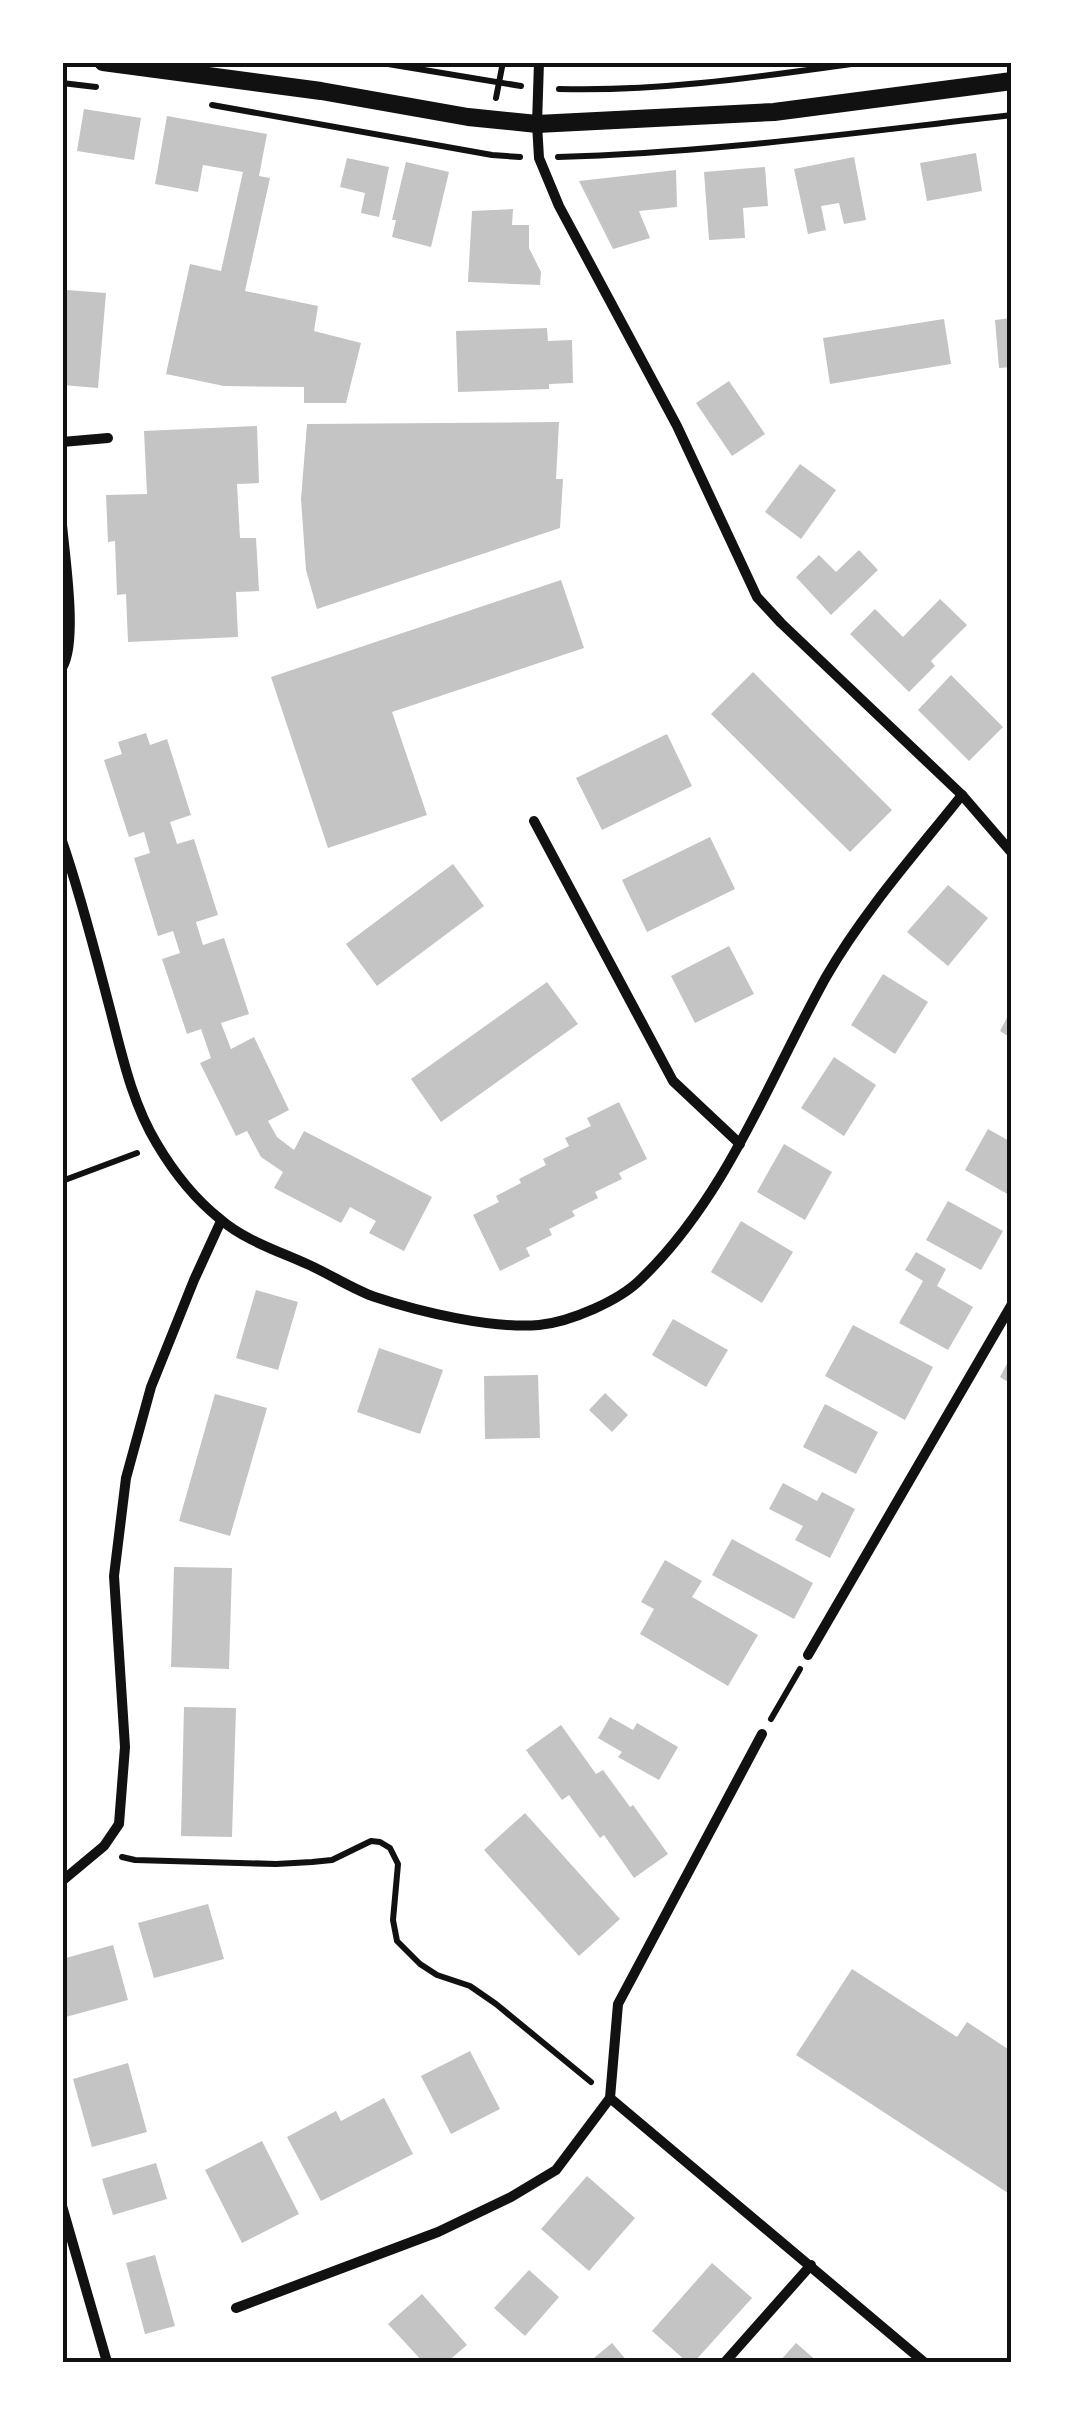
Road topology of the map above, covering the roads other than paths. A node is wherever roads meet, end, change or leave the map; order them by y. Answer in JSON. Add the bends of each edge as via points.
{"nodes":[{"id":1,"x":103,"y":62,"type":"edge"},
{"id":2,"x":540,"y":62,"type":"edge"},
{"id":3,"x":1012,"y":81,"type":"edge"},
{"id":4,"x":536,"y":124,"type":"junction"},
{"id":5,"x":108,"y":438,"type":"dead end"},
{"id":6,"x":62,"y":442,"type":"edge"},
{"id":7,"x":62,"y":526,"type":"edge"},
{"id":8,"x":62,"y":668,"type":"edge"},
{"id":9,"x":962,"y":795,"type":"junction"},
{"id":10,"x":534,"y":821,"type":"dead end"},
{"id":11,"x":62,"y":841,"type":"edge"},
{"id":12,"x":1012,"y":853,"type":"edge"},
{"id":13,"x":740,"y":1144,"type":"junction"},
{"id":14,"x":221,"y":1220,"type":"junction"},
{"id":15,"x":1012,"y":1304,"type":"edge"},
{"id":16,"x":808,"y":1655,"type":"road end"},
{"id":17,"x":762,"y":1734,"type":"road end"},
{"id":18,"x":62,"y":1881,"type":"edge"},
{"id":19,"x":610,"y":2098,"type":"junction"},
{"id":20,"x":62,"y":2206,"type":"edge"},
{"id":21,"x":811,"y":2265,"type":"junction"},
{"id":22,"x":236,"y":2308,"type":"dead end"},
{"id":23,"x":107,"y":2362,"type":"edge"},
{"id":24,"x":725,"y":2362,"type":"edge"},
{"id":25,"x":924,"y":2362,"type":"edge"}],
"edges":[{"from":1,"to":4,"type":"street"},
{"from":2,"to":4,"type":"street"},
{"from":3,"to":4,"type":"street","via":[[774,112]]},
{"from":4,"to":9,"type":"street","via":[[558,206],[677,426],[757,598]]},
{"from":5,"to":6,"type":"street"},
{"from":7,"to":8,"type":"street","via":[[70,642]]},
{"from":9,"to":12,"type":"street"},
{"from":9,"to":13,"type":"street","via":[[848,939]]},
{"from":10,"to":13,"type":"street","via":[[673,1080]]},
{"from":11,"to":14,"type":"street","via":[[128,1080],[156,1142]]},
{"from":13,"to":14,"type":"street","via":[[679,1236],[638,1283],[610,1301],[540,1325],[446,1315],[372,1296]]},
{"from":14,"to":18,"type":"street","via":[[151,1387],[126,1478],[114,1576],[125,1747],[119,1824]]},
{"from":15,"to":16,"type":"street"},
{"from":17,"to":19,"type":"street","via":[[618,2004]]},
{"from":19,"to":21,"type":"street"},
{"from":19,"to":22,"type":"street","via":[[556,2170],[511,2197],[438,2232]]},
{"from":20,"to":23,"type":"street"},
{"from":21,"to":24,"type":"street"},
{"from":21,"to":25,"type":"street"}]}
